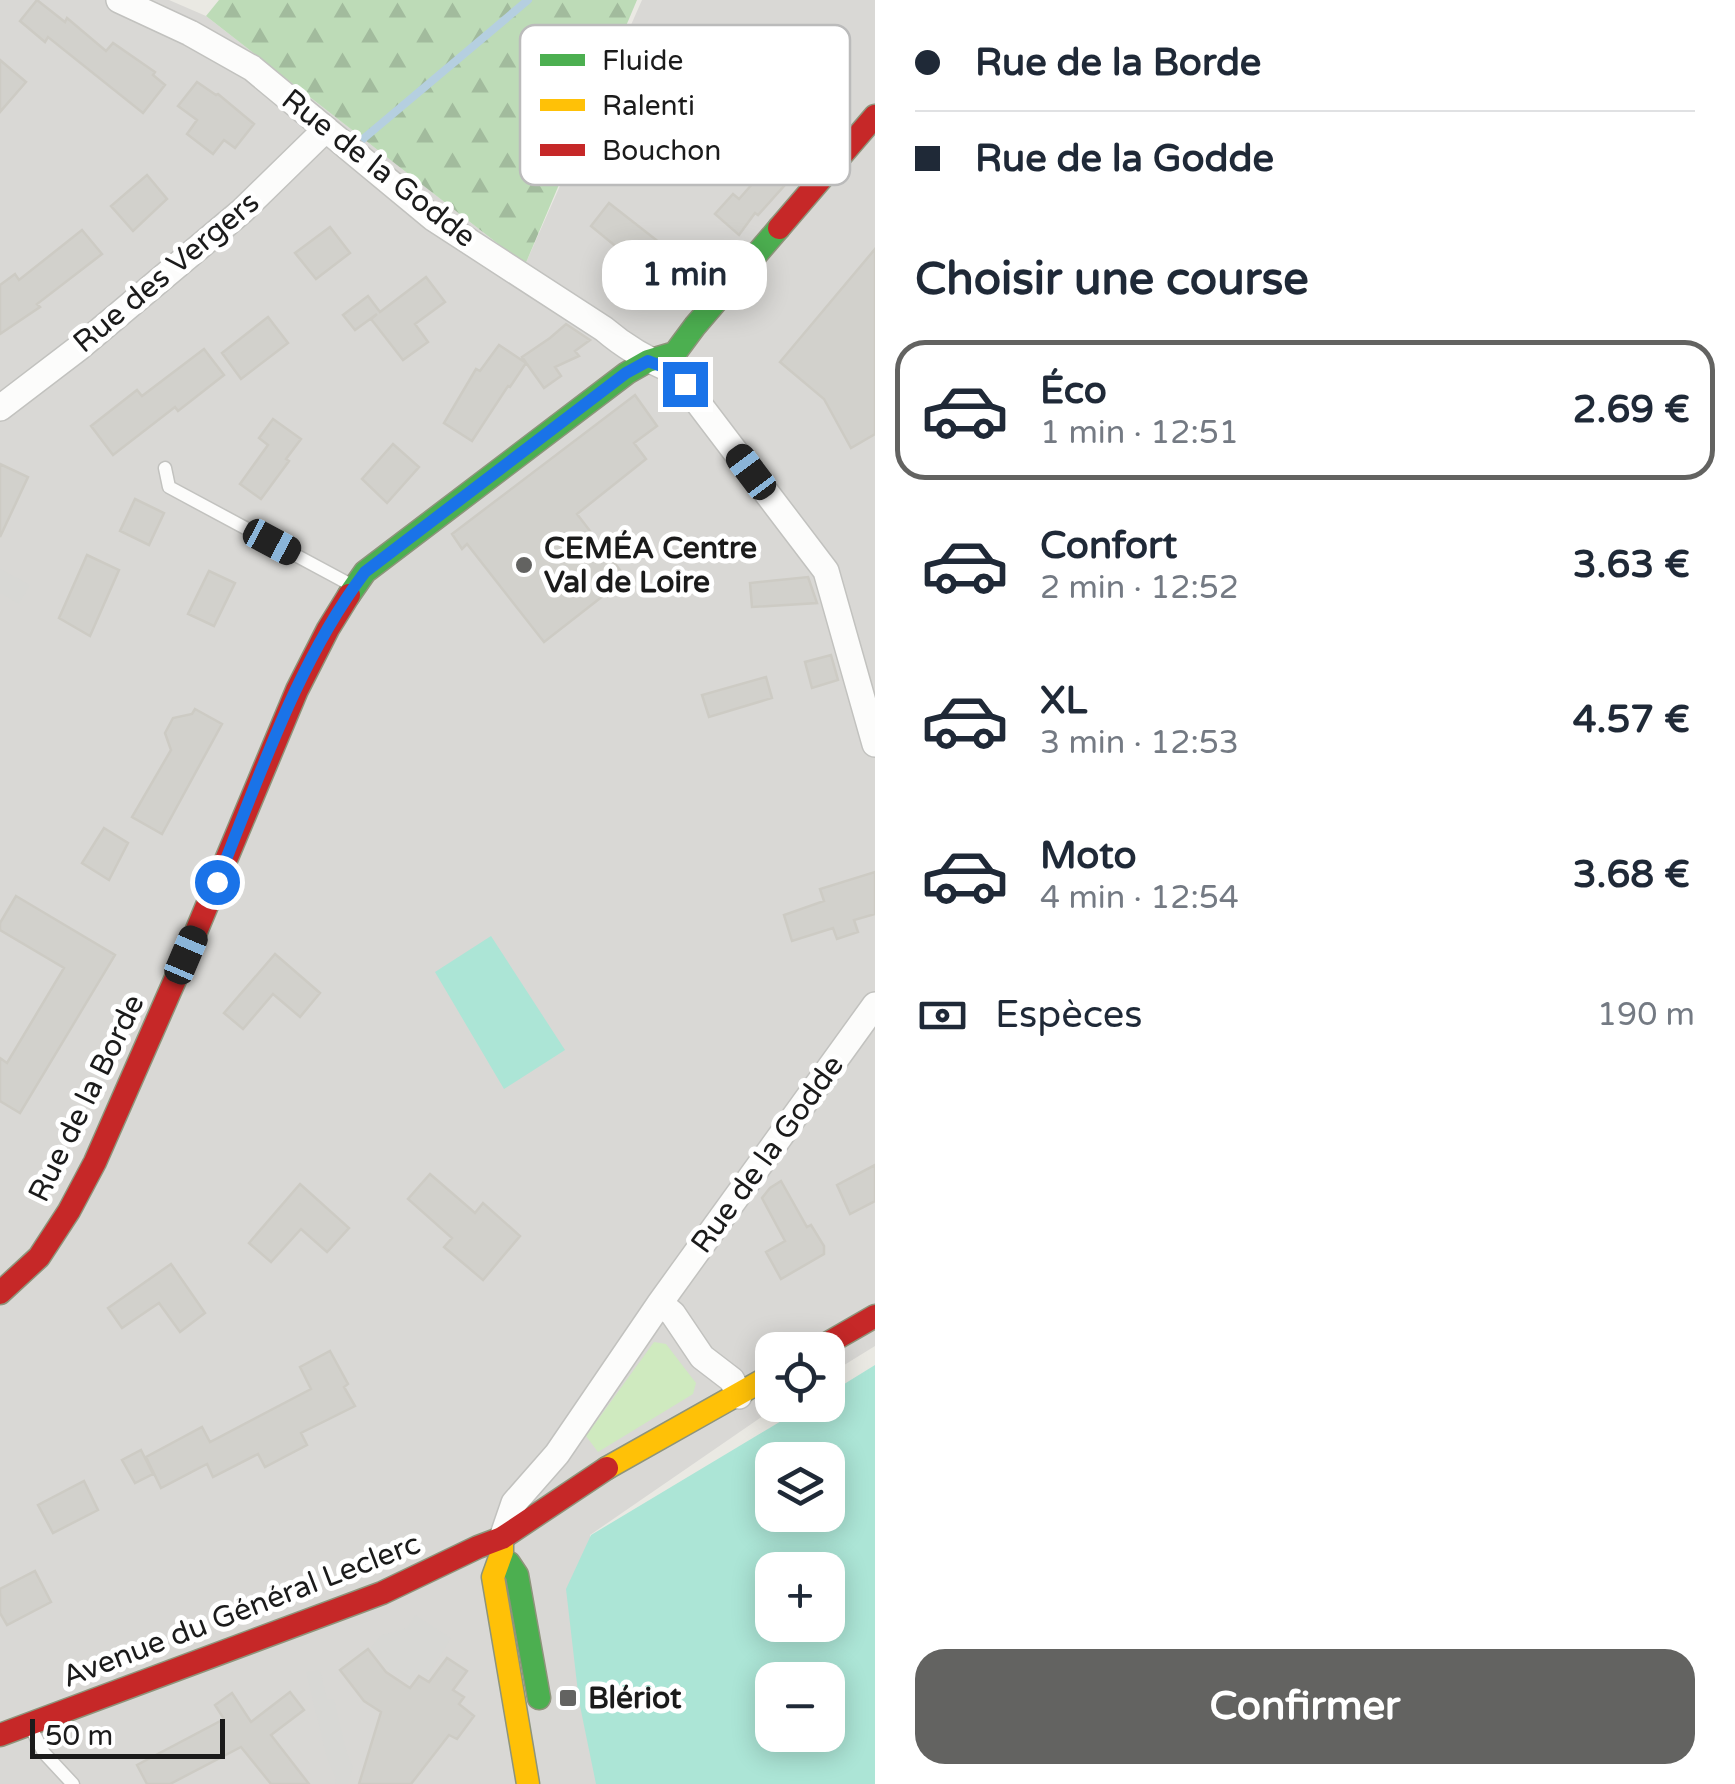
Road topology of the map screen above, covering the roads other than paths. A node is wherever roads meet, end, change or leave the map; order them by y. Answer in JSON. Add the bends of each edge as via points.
{"nodes":[{"id":1,"x":119,"y":0,"type":"edge"},
{"id":2,"x":875,"y":116,"type":"edge"},
{"id":3,"x":326,"y":129,"type":"junction"},
{"id":4,"x":850,"y":145,"type":"edge"},
{"id":5,"x":816,"y":185,"type":"edge"},
{"id":6,"x":648,"y":361,"type":"junction"},
{"id":7,"x":0,"y":408,"type":"edge"},
{"id":8,"x":164,"y":468,"type":"dead end"},
{"id":9,"x":354,"y":586,"type":"junction"},
{"id":10,"x":875,"y":744,"type":"edge"},
{"id":11,"x":875,"y":1005,"type":"edge"},
{"id":12,"x":0,"y":1293,"type":"edge"},
{"id":13,"x":660,"y":1302,"type":"junction"},
{"id":14,"x":875,"y":1316,"type":"edge"},
{"id":15,"x":845,"y":1333,"type":"edge"},
{"id":16,"x":755,"y":1386,"type":"edge"},
{"id":17,"x":739,"y":1396,"type":"junction"},
{"id":18,"x":502,"y":1545,"type":"junction"},
{"id":19,"x":29,"y":1724,"type":"junction"},
{"id":20,"x":544,"y":1728,"type":"dead end"},
{"id":21,"x":0,"y":1735,"type":"edge"},
{"id":22,"x":73,"y":1784,"type":"edge"},
{"id":23,"x":528,"y":1784,"type":"edge"}],
"edges":[{"from":1,"to":3,"type":"street","name":"Rue de la Godde","via":[[252,68]]},
{"from":2,"to":4,"type":"street","name":"Rue de la Borde"},
{"from":3,"to":6,"type":"street","name":"Rue de la Godde","via":[[433,218]]},
{"from":3,"to":7,"type":"street","name":"Rue des Vergers","via":[[242,210]]},
{"from":5,"to":6,"type":"street","name":"Rue de la Borde","via":[[676,353]]},
{"from":6,"to":9,"type":"street","name":"Rue de la Borde","via":[[379,560]]},
{"from":6,"to":10,"type":"street","name":"Rue de la Godde","via":[[674,371],[826,571]]},
{"from":8,"to":9,"type":"lane","via":[[168,487]]},
{"from":9,"to":12,"type":"street","name":"Rue de la Borde","via":[[286,712],[110,1132],[37,1260]]},
{"from":11,"to":13,"type":"street","name":"Rue de la Godde"},
{"from":13,"to":17,"type":"street"},
{"from":13,"to":18,"type":"street","name":"Rue de la Godde","via":[[557,1454],[514,1502]]},
{"from":14,"to":15,"type":"street"},
{"from":16,"to":17,"type":"street","name":"Avenue du Général Leclerc"},
{"from":17,"to":18,"type":"street","name":"Avenue du Général Leclerc","via":[[600,1472]]},
{"from":18,"to":19,"type":"street","name":"Avenue du Général Leclerc","via":[[478,1547],[382,1593]]},
{"from":18,"to":20,"type":"street","via":[[517,1575]]},
{"from":18,"to":23,"type":"street","via":[[493,1578]]},
{"from":19,"to":21,"type":"street","name":"Avenue du Général Leclerc"},
{"from":19,"to":22,"type":"lane","via":[[44,1753]]}]}
